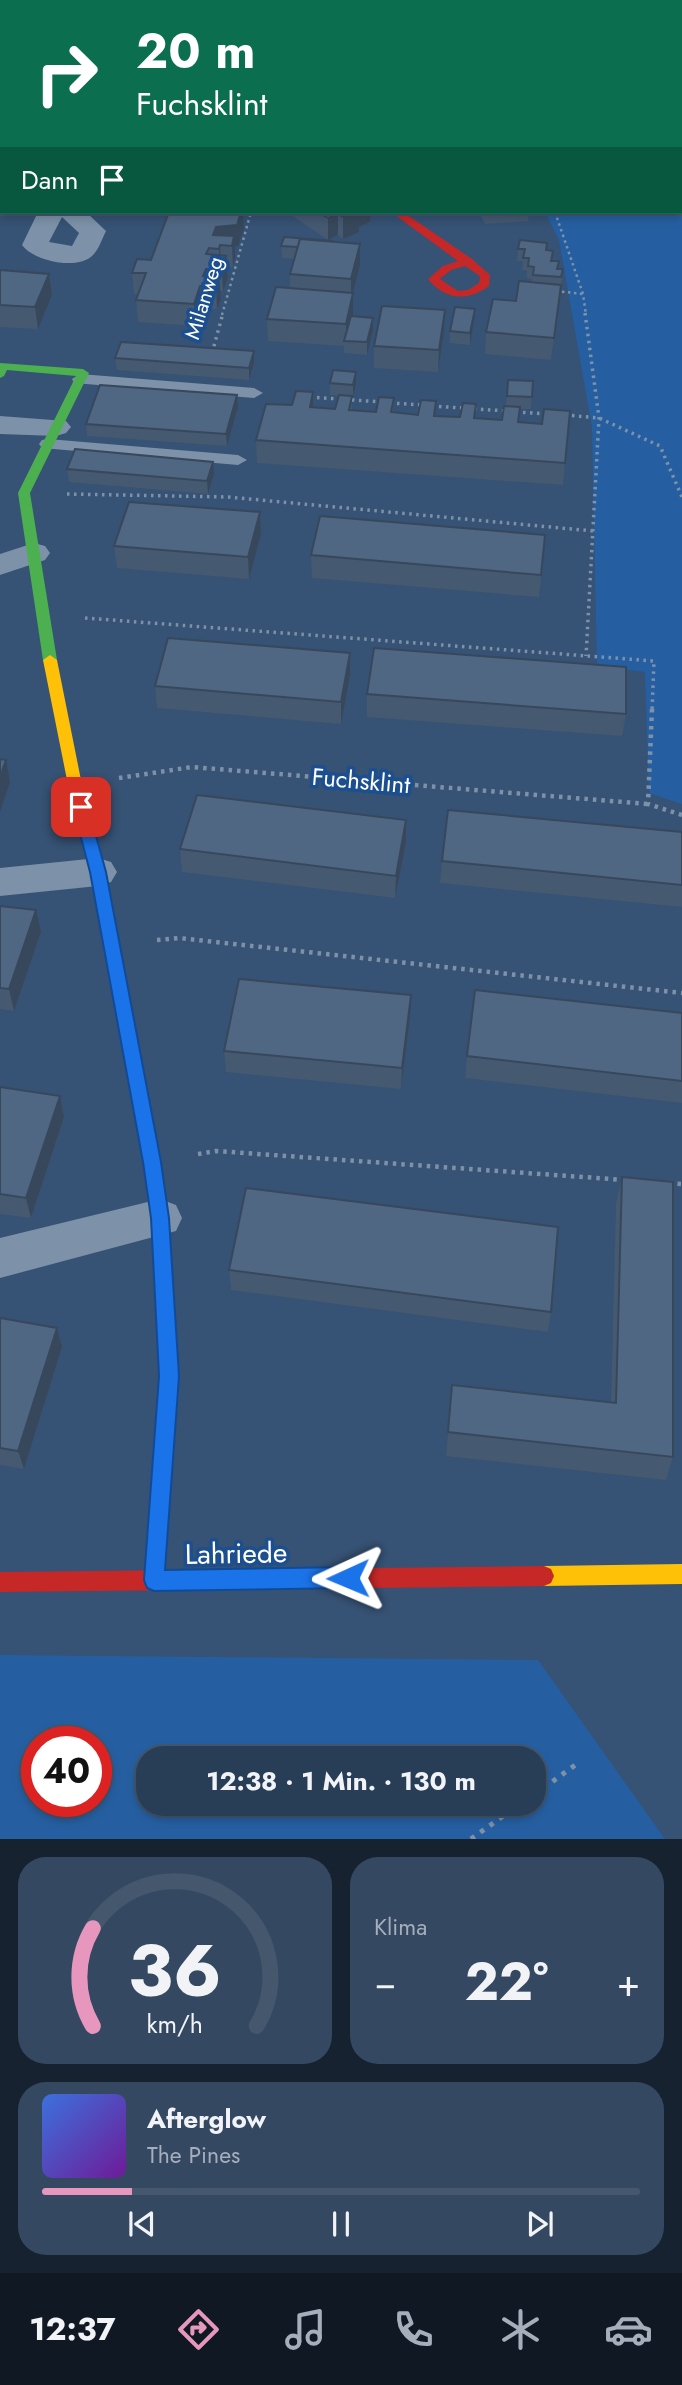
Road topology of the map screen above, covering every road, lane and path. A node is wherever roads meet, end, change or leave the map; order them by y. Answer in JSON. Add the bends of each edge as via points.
{"nodes":[{"id":1,"x":50,"y":214,"type":"edge"},
{"id":2,"x":73,"y":214,"type":"edge"},
{"id":3,"x":250,"y":214,"type":"edge"},
{"id":4,"x":399,"y":214,"type":"edge"},
{"id":5,"x":556,"y":214,"type":"edge"},
{"id":6,"x":468,"y":261,"type":"junction"},
{"id":7,"x":485,"y":284,"type":"junction"},
{"id":8,"x":583,"y":294,"type":"junction"},
{"id":9,"x":211,"y":354,"type":"edge"},
{"id":10,"x":0,"y":374,"type":"edge"},
{"id":11,"x":80,"y":379,"type":"junction"},
{"id":12,"x":254,"y":393,"type":"joint"},
{"id":13,"x":599,"y":418,"type":"junction"},
{"id":14,"x":0,"y":425,"type":"edge"},
{"id":15,"x":52,"y":436,"type":"junction"},
{"id":16,"x":238,"y":460,"type":"dead end"},
{"id":17,"x":24,"y":494,"type":"junction"},
{"id":18,"x":682,"y":497,"type":"edge"},
{"id":19,"x":593,"y":531,"type":"junction"},
{"id":20,"x":34,"y":553,"type":"junction"},
{"id":21,"x":0,"y":565,"type":"edge"},
{"id":22,"x":41,"y":615,"type":"junction"},
{"id":23,"x":586,"y":656,"type":"junction"},
{"id":24,"x":75,"y":785,"type":"junction"},
{"id":25,"x":648,"y":804,"type":"junction"},
{"id":26,"x":682,"y":815,"type":"edge"},
{"id":27,"x":98,"y":872,"type":"junction"},
{"id":28,"x":0,"y":883,"type":"edge"},
{"id":29,"x":112,"y":945,"type":"junction"},
{"id":30,"x":682,"y":993,"type":"edge"},
{"id":31,"x":152,"y":1162,"type":"junction"},
{"id":32,"x":627,"y":1180,"type":"edge"},
{"id":33,"x":654,"y":1182,"type":"edge"},
{"id":34,"x":682,"y":1184,"type":"edge"},
{"id":35,"x":160,"y":1218,"type":"junction"},
{"id":36,"x":0,"y":1258,"type":"edge"},
{"id":37,"x":682,"y":1574,"type":"edge"},
{"id":38,"x":154,"y":1580,"type":"junction"},
{"id":39,"x":0,"y":1582,"type":"edge"},
{"id":40,"x":579,"y":1763,"type":"dead end"},
{"id":41,"x":546,"y":1786,"type":"edge"},
{"id":42,"x":503,"y":1816,"type":"edge"},
{"id":43,"x":471,"y":1839,"type":"edge"}],
"edges":[{"from":1,"to":2,"type":"street","via":[[35,245],[43,251],[77,254],[93,231]]},
{"from":3,"to":9,"type":"path","name":"Milanweg"},
{"from":4,"to":6,"type":"street"},
{"from":5,"to":8,"type":"path"},
{"from":6,"to":7,"type":"street","via":[[485,275]]},
{"from":6,"to":7,"type":"street","via":[[447,268],[434,279],[441,290],[460,296],[475,294]]},
{"from":7,"to":8,"type":"path"},
{"from":8,"to":13,"type":"path"},
{"from":10,"to":11,"type":"street","via":[[4,366],[83,373]]},
{"from":11,"to":12,"type":"lane"},
{"from":11,"to":15,"type":"street"},
{"from":12,"to":13,"type":"path"},
{"from":13,"to":18,"type":"path","via":[[660,446]]},
{"from":13,"to":19,"type":"path"},
{"from":14,"to":15,"type":"street"},
{"from":15,"to":16,"type":"lane"},
{"from":15,"to":17,"type":"street"},
{"from":17,"to":19,"type":"path","via":[[228,497]]},
{"from":17,"to":20,"type":"street"},
{"from":19,"to":23,"type":"path"},
{"from":20,"to":21,"type":"street"},
{"from":20,"to":22,"type":"street"},
{"from":22,"to":23,"type":"path"},
{"from":22,"to":24,"type":"street"},
{"from":23,"to":25,"type":"path","via":[[654,662]]},
{"from":24,"to":25,"type":"path","name":"Fuchsklint","via":[[192,767]]},
{"from":24,"to":27,"type":"street"},
{"from":25,"to":26,"type":"path","name":"Fuchsklint"},
{"from":27,"to":28,"type":"street"},
{"from":27,"to":29,"type":"street"},
{"from":29,"to":30,"type":"path","via":[[179,938]]},
{"from":29,"to":31,"type":"street"},
{"from":31,"to":32,"type":"path","via":[[216,1151]]},
{"from":31,"to":35,"type":"street"},
{"from":33,"to":34,"type":"path"},
{"from":35,"to":36,"type":"street"},
{"from":35,"to":38,"type":"street","via":[[169,1376]]},
{"from":37,"to":38,"type":"street","name":"Lahriede"},
{"from":38,"to":39,"type":"street","name":"Lahriede"},
{"from":40,"to":41,"type":"path"},
{"from":42,"to":43,"type":"path"}]}
